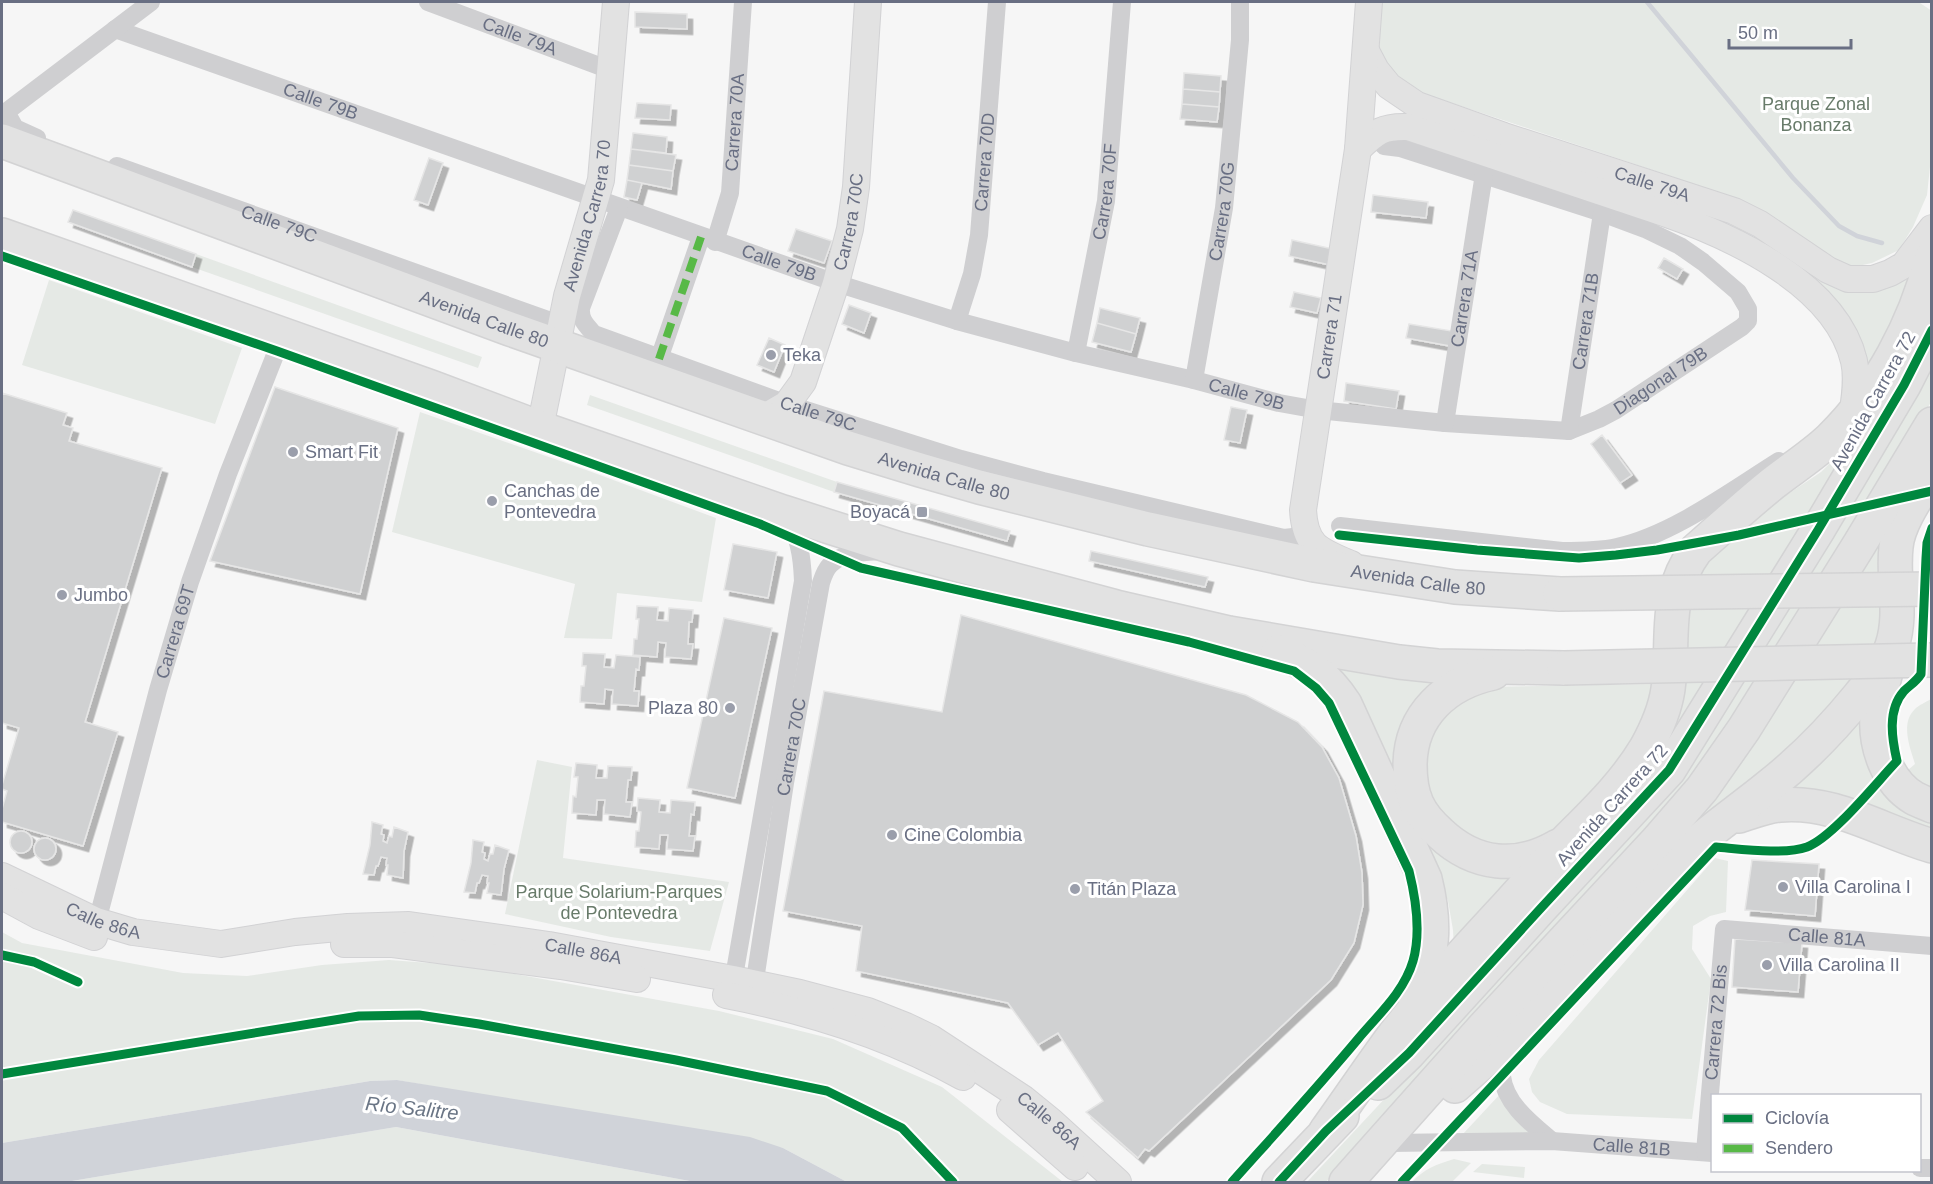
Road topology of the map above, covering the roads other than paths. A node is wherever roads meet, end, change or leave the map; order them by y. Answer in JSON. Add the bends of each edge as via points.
{"nodes":[{"id":1,"x":151,"y":2,"type":"edge"},
{"id":2,"x":428,"y":2,"type":"edge"},
{"id":3,"x":616,"y":2,"type":"edge"},
{"id":4,"x":743,"y":2,"type":"edge"},
{"id":5,"x":868,"y":2,"type":"edge"},
{"id":6,"x":997,"y":2,"type":"edge"},
{"id":7,"x":1122,"y":2,"type":"edge"},
{"id":8,"x":1240,"y":2,"type":"edge"},
{"id":9,"x":1369,"y":2,"type":"edge"},
{"id":10,"x":115,"y":29,"type":"junction"},
{"id":11,"x":1366,"y":51,"type":"junction"},
{"id":12,"x":610,"y":70,"type":"junction"},
{"id":13,"x":3,"y":123,"type":"edge"},
{"id":14,"x":1384,"y":146,"type":"dead end"},
{"id":15,"x":1358,"y":149,"type":"junction"},
{"id":16,"x":1484,"y":174,"type":"junction"},
{"id":17,"x":608,"y":204,"type":"junction"},
{"id":18,"x":1602,"y":213,"type":"junction"},
{"id":19,"x":1932,"y":228,"type":"edge"},
{"id":20,"x":2,"y":235,"type":"edge"},
{"id":21,"x":708,"y":239,"type":"junction"},
{"id":22,"x":1932,"y":257,"type":"edge"},
{"id":23,"x":836,"y":284,"type":"junction"},
{"id":24,"x":957,"y":321,"type":"junction"},
{"id":25,"x":1932,"y":330,"type":"edge"},
{"id":26,"x":568,"y":331,"type":"junction"},
{"id":27,"x":283,"y":334,"type":"junction"},
{"id":28,"x":1076,"y":353,"type":"junction"},
{"id":29,"x":660,"y":358,"type":"junction"},
{"id":30,"x":1194,"y":380,"type":"junction"},
{"id":31,"x":1318,"y":410,"type":"junction"},
{"id":32,"x":775,"y":411,"type":"junction"},
{"id":33,"x":1852,"y":416,"type":"junction"},
{"id":34,"x":1445,"y":423,"type":"junction"},
{"id":35,"x":1932,"y":424,"type":"edge"},
{"id":36,"x":540,"y":428,"type":"junction"},
{"id":37,"x":1569,"y":431,"type":"junction"},
{"id":38,"x":1932,"y":473,"type":"edge"},
{"id":39,"x":1773,"y":483,"type":"junction"},
{"id":40,"x":1721,"y":496,"type":"junction"},
{"id":41,"x":783,"y":512,"type":"junction"},
{"id":42,"x":1340,"y":526,"type":"dead end"},
{"id":43,"x":1306,"y":531,"type":"junction"},
{"id":44,"x":898,"y":549,"type":"junction"},
{"id":45,"x":1382,"y":577,"type":"junction"},
{"id":46,"x":1932,"y":589,"type":"edge"},
{"id":47,"x":1229,"y":633,"type":"junction"},
{"id":48,"x":1891,"y":648,"type":"junction"},
{"id":49,"x":1932,"y":660,"type":"edge"},
{"id":50,"x":1521,"y":668,"type":"junction"},
{"id":51,"x":1932,"y":806,"type":"edge"},
{"id":52,"x":1708,"y":832,"type":"junction"},
{"id":53,"x":1567,"y":841,"type":"junction"},
{"id":54,"x":1932,"y":846,"type":"edge"},
{"id":55,"x":2,"y":876,"type":"edge"},
{"id":56,"x":2,"y":896,"type":"edge"},
{"id":57,"x":1724,"y":928,"type":"joint"},
{"id":58,"x":95,"y":929,"type":"junction"},
{"id":59,"x":1932,"y":946,"type":"edge"},
{"id":60,"x":742,"y":990,"type":"junction"},
{"id":61,"x":1394,"y":1036,"type":"junction"},
{"id":62,"x":1504,"y":1043,"type":"junction"},
{"id":63,"x":1713,"y":1094,"type":"edge"},
{"id":64,"x":1711,"y":1122,"type":"edge"},
{"id":65,"x":1326,"y":1131,"type":"junction"},
{"id":66,"x":1552,"y":1141,"type":"junction"},
{"id":67,"x":1389,"y":1143,"type":"junction"},
{"id":68,"x":1709,"y":1152,"type":"edge"},
{"id":69,"x":1349,"y":1179,"type":"edge"},
{"id":70,"x":1092,"y":1182,"type":"edge"},
{"id":71,"x":1118,"y":1182,"type":"edge"},
{"id":72,"x":1279,"y":1182,"type":"edge"}],
"edges":[{"from":1,"to":10,"type":"street"},
{"from":2,"to":12,"type":"street","name":"Calle 79A"},
{"from":3,"to":12,"type":"street","name":"Avenida Carrera 70"},
{"from":4,"to":21,"type":"street","name":"Carrera 70A","via":[[730,193]]},
{"from":5,"to":23,"type":"street","name":"Carrera 70C","via":[[856,187]]},
{"from":6,"to":24,"type":"street","name":"Carrera 70D","via":[[979,235]]},
{"from":7,"to":28,"type":"street","name":"Carrera 70F","via":[[1106,201]]},
{"from":8,"to":30,"type":"street","name":"Carrera 70G","via":[[1224,208]]},
{"from":9,"to":11,"type":"street","name":"Carrera 71"},
{"from":10,"to":13,"type":"street"},
{"from":10,"to":17,"type":"street","name":"Calle 79B"},
{"from":11,"to":15,"type":"street","name":"Carrera 71"},
{"from":11,"to":19,"type":"street","name":"Calle 79A","via":[[1389,86],[1417,105],[1734,211],[1848,279],[1873,279],[1904,265]]},
{"from":12,"to":17,"type":"street","name":"Avenida Carrera 70","via":[[603,159]]},
{"from":13,"to":26,"type":"highway","name":"Avenida Calle 80"},
{"from":14,"to":16,"type":"street"},
{"from":15,"to":31,"type":"street","name":"Carrera 71"},
{"from":15,"to":33,"type":"street","name":"Calle 79A","via":[[1391,126],[1408,126],[1700,225],[1733,242],[1785,274],[1830,313],[1854,362]]},
{"from":16,"to":18,"type":"street"},
{"from":16,"to":34,"type":"street","name":"Carrera 71A"},
{"from":17,"to":21,"type":"street","name":"Calle 79B"},
{"from":17,"to":26,"type":"street","name":"Avenida Carrera 70","via":[[567,296]]},
{"from":18,"to":37,"type":"street","name":"Carrera 71B"},
{"from":18,"to":37,"type":"street","name":"Diagonal 79B","via":[[1645,229],[1703,262],[1738,292],[1748,309],[1748,321],[1616,410]]},
{"from":20,"to":27,"type":"highway"},
{"from":21,"to":23,"type":"street","name":"Calle 79B"},
{"from":21,"to":29,"type":"street","name":"Carrera 70A"},
{"from":22,"to":33,"type":"highway","name":"Avenida Carrera 72","via":[[1908,326]]},
{"from":23,"to":24,"type":"street","name":"Calle 79B"},
{"from":23,"to":32,"type":"street","name":"Carrera 70C","via":[[803,382]]},
{"from":24,"to":28,"type":"street","name":"Calle 79B"},
{"from":25,"to":65,"type":"highway","name":"Avenida Carrera 72","via":[[1835,501],[1669,770],[1409,1053]]},
{"from":26,"to":29,"type":"street","name":"Calle 79C","via":[[594,333]]},
{"from":26,"to":32,"type":"highway","name":"Avenida Calle 80"},
{"from":26,"to":36,"type":"street","name":"Avenida Carrera 70"},
{"from":27,"to":36,"type":"highway"},
{"from":27,"to":58,"type":"street","name":"Carrera 69T","via":[[190,582]]},
{"from":28,"to":30,"type":"street","name":"Calle 79B"},
{"from":29,"to":32,"type":"street","name":"Calle 79C"},
{"from":30,"to":31,"type":"street","name":"Calle 79B"},
{"from":31,"to":34,"type":"street","name":"Calle 79B"},
{"from":31,"to":43,"type":"street","name":"Carrera 71","via":[[1304,499]]},
{"from":32,"to":43,"type":"street","name":"Calle 79C","via":[[1043,481],[1284,538]]},
{"from":32,"to":45,"type":"highway","name":"Avenida Calle 80","via":[[848,448],[980,487],[1148,529]]},
{"from":33,"to":39,"type":"highway","name":"Avenida Carrera 72"},
{"from":33,"to":40,"type":"street"},
{"from":34,"to":37,"type":"street","name":"Calle 79B"},
{"from":35,"to":69,"type":"highway","via":[[1750,719],[1701,789]]},
{"from":36,"to":41,"type":"highway"},
{"from":38,"to":48,"type":"highway","via":[[1896,544],[1899,607]]},
{"from":39,"to":40,"type":"street"},
{"from":39,"to":53,"type":"highway","name":"Avenida Carrera 72","via":[[1688,560],[1672,605],[1668,692],[1655,732],[1616,790]]},
{"from":40,"to":42,"type":"street","via":[[1650,536],[1590,551]]},
{"from":41,"to":44,"type":"highway"},
{"from":41,"to":60,"type":"street","name":"Carrera 70C","via":[[799,542],[803,581]]},
{"from":43,"to":45,"type":"street","via":[[1317,548]]},
{"from":44,"to":47,"type":"highway"},
{"from":44,"to":60,"type":"street","name":"Carrera 70C","via":[[839,559],[830,565],[820,583],[785,783]]},
{"from":45,"to":46,"type":"highway","name":"Avenida Calle 80","bridge":true,"via":[[1560,594]]},
{"from":47,"to":50,"type":"highway","via":[[1399,662]]},
{"from":47,"to":61,"type":"highway","via":[[1308,665],[1335,689],[1418,863],[1430,902],[1432,937],[1422,982]]},
{"from":48,"to":51,"type":"highway","via":[[1877,716],[1879,745],[1888,770],[1900,787]]},
{"from":48,"to":52,"type":"highway","via":[[1872,680],[1803,756]]},
{"from":49,"to":50,"type":"highway","bridge":true},
{"from":50,"to":53,"type":"highway","via":[[1461,683],[1440,697],[1420,721],[1411,748],[1410,780],[1417,805],[1431,825],[1449,841],[1478,857],[1492,861],[1529,859]]},
{"from":52,"to":54,"type":"highway","via":[[1766,807],[1798,806],[1828,808]]},
{"from":52,"to":62,"type":"highway"},
{"from":53,"to":61,"type":"highway","name":"Avenida Carrera 72","via":[[1446,972]]},
{"from":55,"to":58,"type":"street","name":"Calle 86A"},
{"from":56,"to":58,"type":"street","name":"Calle 86A","via":[[39,916]]},
{"from":57,"to":59,"type":"street","name":"Calle 81A"},
{"from":57,"to":63,"type":"street","name":"Carrera 72 Bis"},
{"from":58,"to":60,"type":"street","name":"Calle 86A","via":[[221,944],[295,932],[409,925],[549,945]]},
{"from":60,"to":70,"type":"street","name":"Calle 86A","via":[[933,1060],[1019,1117]]},
{"from":60,"to":71,"type":"street","name":"Calle 86A","via":[[800,993],[868,1011],[931,1038],[1024,1098]]},
{"from":61,"to":65,"type":"highway","name":"Avenida Carrera 72"},
{"from":62,"to":66,"type":"street","via":[[1502,1077],[1509,1095],[1520,1112]]},
{"from":62,"to":67,"type":"highway"},
{"from":64,"to":68,"type":"street","name":"Carrera 72 Bis"},
{"from":65,"to":72,"type":"highway","name":"Avenida Carrera 72"},
{"from":66,"to":67,"type":"street","name":"Calle 81B"},
{"from":66,"to":68,"type":"street","name":"Calle 81B"},
{"from":67,"to":69,"type":"highway"}]}
